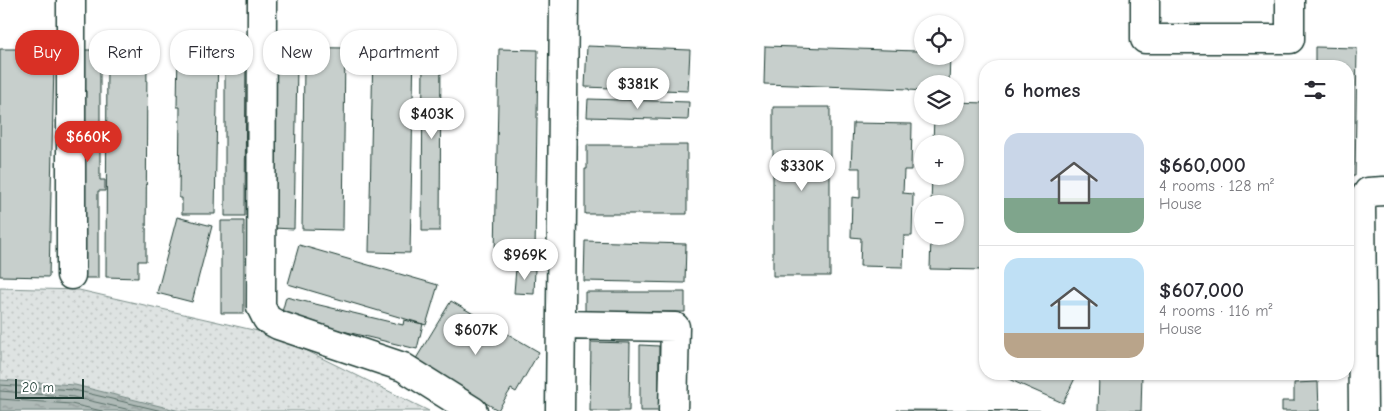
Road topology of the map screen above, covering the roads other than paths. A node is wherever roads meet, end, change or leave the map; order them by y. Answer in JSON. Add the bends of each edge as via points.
{"nodes":[{"id":1,"x":71,"y":0,"type":"edge"},
{"id":2,"x":262,"y":0,"type":"edge"},
{"id":3,"x":564,"y":0,"type":"edge"},
{"id":4,"x":1145,"y":0,"type":"edge"},
{"id":5,"x":1290,"y":0,"type":"edge"},
{"id":6,"x":1384,"y":191,"type":"edge"},
{"id":7,"x":71,"y":274,"type":"dead end"},
{"id":8,"x":561,"y":325,"type":"junction"},
{"id":9,"x":473,"y":411,"type":"edge"},
{"id":10,"x":560,"y":411,"type":"edge"},
{"id":11,"x":673,"y":411,"type":"edge"},
{"id":12,"x":1363,"y":411,"type":"edge"}],
"edges":[{"from":1,"to":7,"type":"lane"},
{"from":2,"to":9,"type":"lane","via":[[261,307],[267,319],[403,367]]},
{"from":3,"to":8,"type":"lane"},
{"from":4,"to":5,"type":"lane","via":[[1144,39],[1290,39]]},
{"from":6,"to":12,"type":"lane","via":[[1368,192],[1361,204]]},
{"from":8,"to":10,"type":"lane"},
{"from":8,"to":11,"type":"lane","via":[[675,327]]}]}
